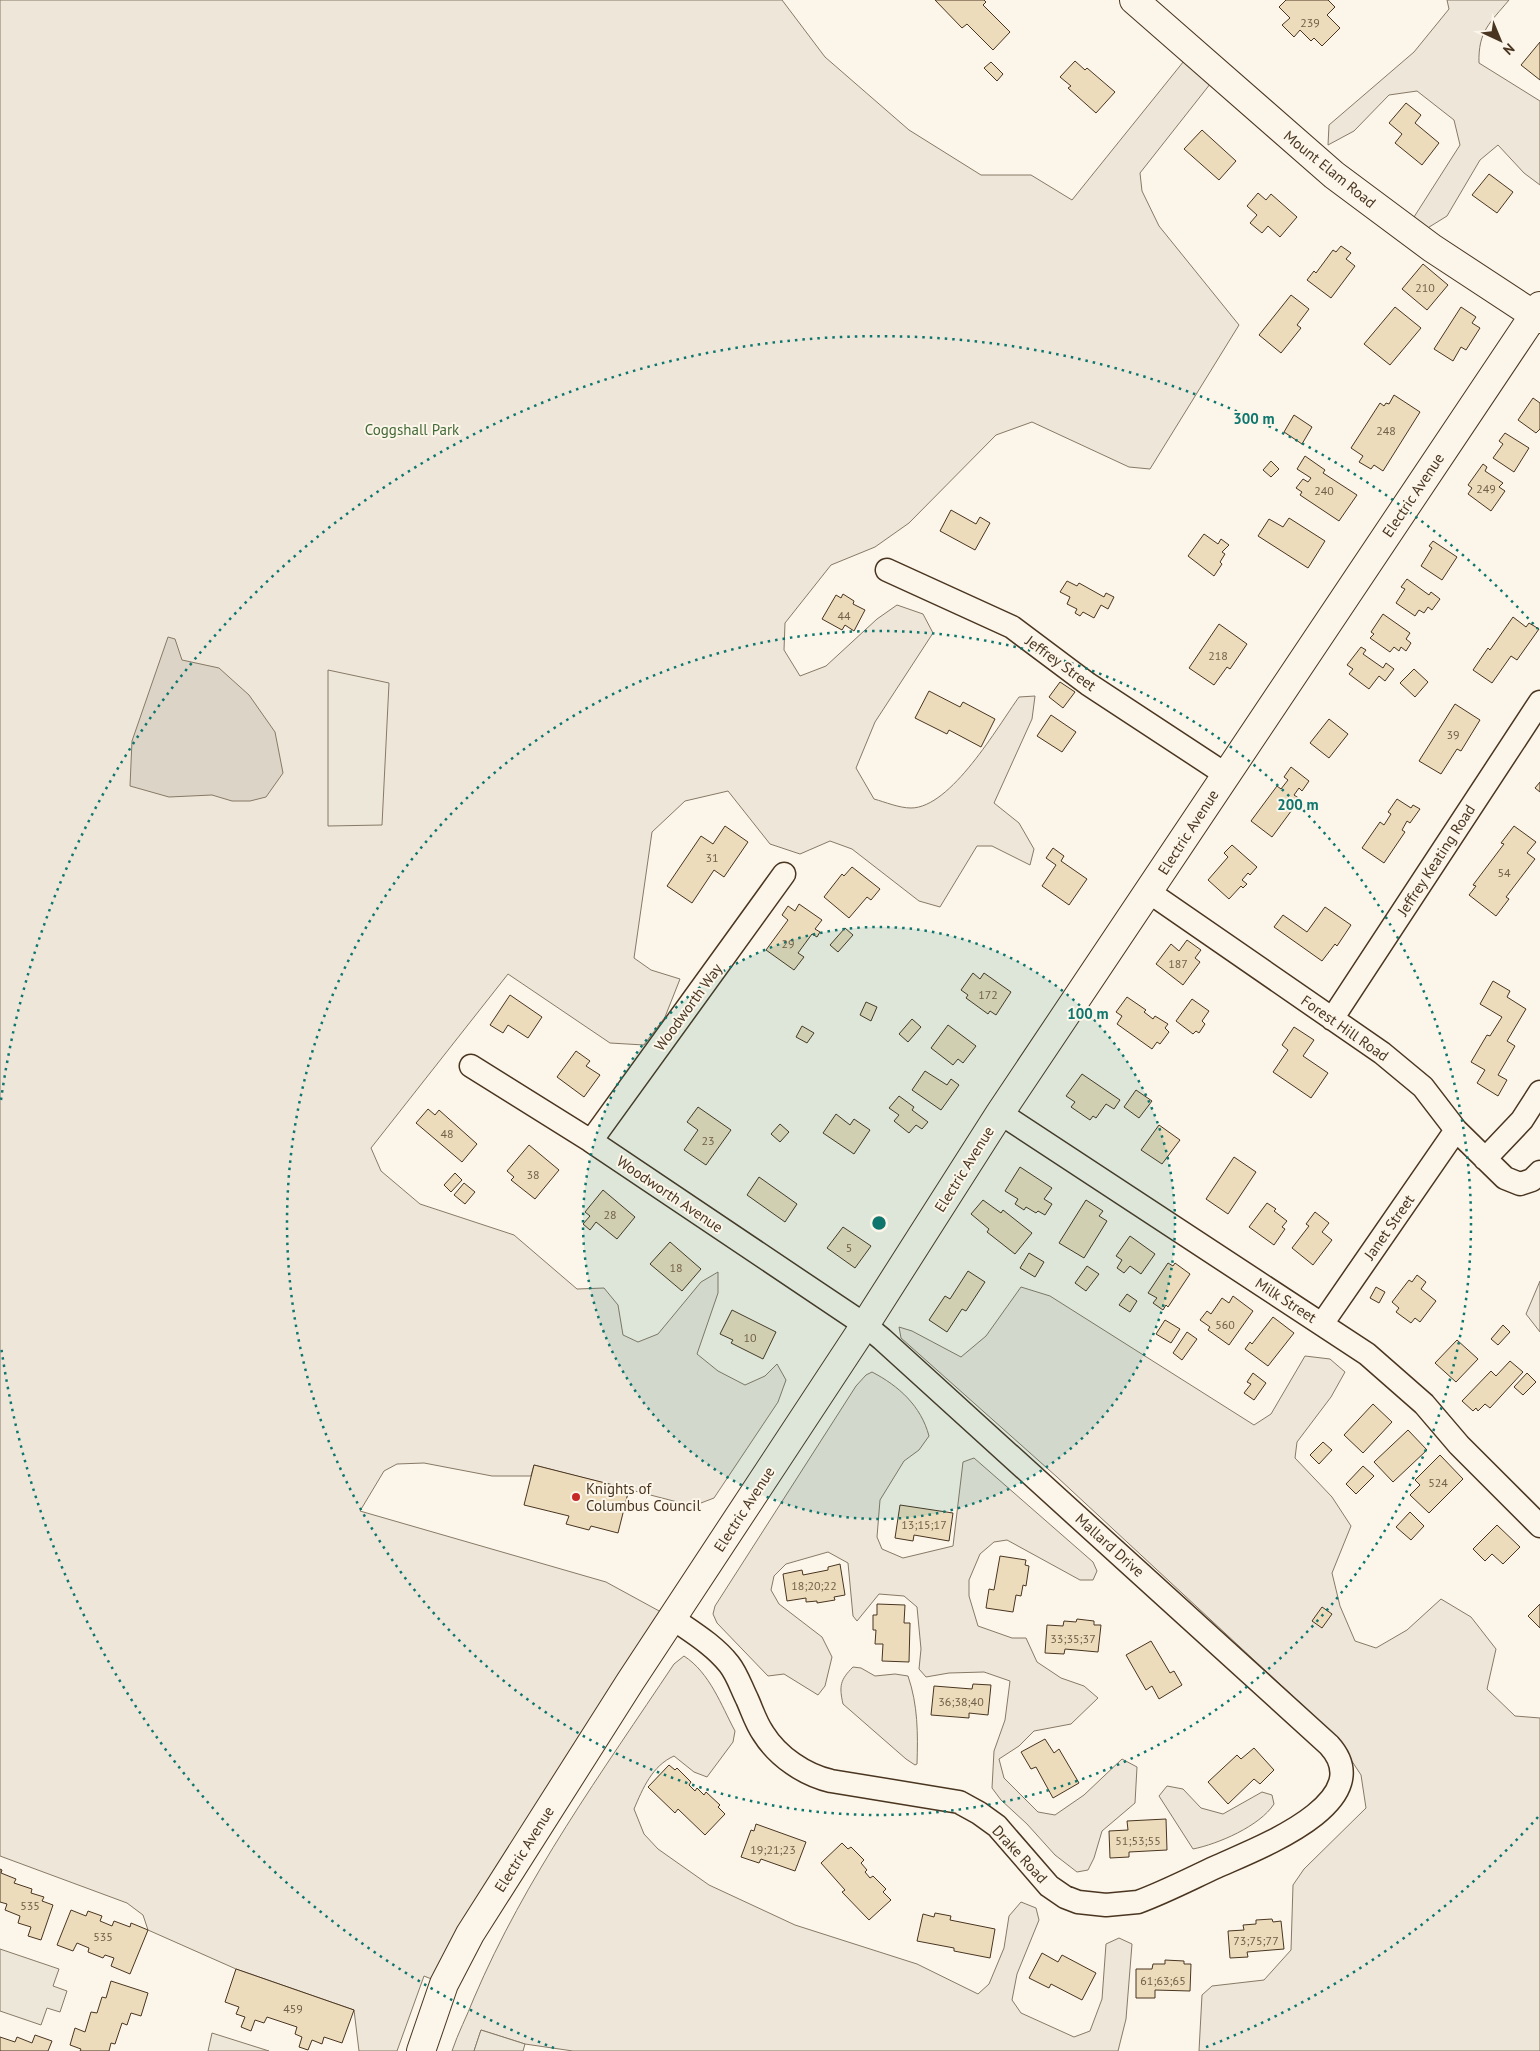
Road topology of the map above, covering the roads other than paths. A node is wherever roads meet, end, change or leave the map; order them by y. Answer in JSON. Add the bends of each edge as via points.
{"nodes":[{"id":1,"x":1134,"y":0,"type":"edge"},
{"id":2,"x":1538,"y":313,"type":"edge"},
{"id":3,"x":887,"y":570,"type":"dead end"},
{"id":4,"x":1540,"y":702,"type":"edge"},
{"id":5,"x":1226,"y":774,"type":"junction"},
{"id":6,"x":784,"y":874,"type":"dead end"},
{"id":7,"x":1148,"y":892,"type":"junction"},
{"id":8,"x":1332,"y":1019,"type":"junction"},
{"id":9,"x":472,"y":1066,"type":"dead end"},
{"id":10,"x":1540,"y":1092,"type":"edge"},
{"id":11,"x":1000,"y":1113,"type":"junction"},
{"id":12,"x":1456,"y":1130,"type":"junction"},
{"id":13,"x":592,"y":1141,"type":"junction"},
{"id":14,"x":1485,"y":1159,"type":"junction"},
{"id":15,"x":1540,"y":1172,"type":"edge"},
{"id":16,"x":1322,"y":1324,"type":"junction"},
{"id":17,"x":865,"y":1325,"type":"junction"},
{"id":18,"x":1540,"y":1526,"type":"edge"},
{"id":19,"x":672,"y":1618,"type":"junction"},
{"id":20,"x":1342,"y":1773,"type":"joint"},
{"id":21,"x":421,"y":2051,"type":"edge"}],
"edges":[{"from":1,"to":2,"type":"main road","name":"Mount Elam Road","via":[[1334,175],[1432,248]]},
{"from":2,"to":5,"type":"main road","name":"Electric Avenue"},
{"from":3,"to":5,"type":"street","name":"Jeffrey Street","via":[[1012,627],[1088,684]]},
{"from":4,"to":8,"type":"street","name":"Jeffrey Keating Road"},
{"from":5,"to":7,"type":"main road","name":"Electric Avenue"},
{"from":6,"to":13,"type":"street","name":"Woodworth Way"},
{"from":7,"to":8,"type":"street","name":"Forest Hill Road"},
{"from":7,"to":11,"type":"main road","name":"Electric Avenue"},
{"from":8,"to":12,"type":"street","name":"Forest Hill Road","via":[[1411,1076],[1433,1098]]},
{"from":9,"to":13,"type":"street","name":"Woodworth Avenue"},
{"from":10,"to":14,"type":"street","via":[[1522,1120]]},
{"from":11,"to":16,"type":"street","name":"Milk Street"},
{"from":11,"to":17,"type":"main road","name":"Electric Avenue"},
{"from":12,"to":14,"type":"street","name":"Forest Hill Road"},
{"from":12,"to":16,"type":"street","name":"Janet Street"},
{"from":13,"to":17,"type":"street","name":"Woodworth Avenue"},
{"from":14,"to":15,"type":"street","name":"Forest Hill Road","via":[[1504,1178],[1520,1184],[1532,1180]]},
{"from":16,"to":18,"type":"street","name":"Milk Street","via":[[1367,1354],[1409,1390]]},
{"from":17,"to":19,"type":"main road","name":"Electric Avenue"},
{"from":17,"to":20,"type":"street","name":"Mallard Drive","via":[[1329,1745],[1340,1761]]},
{"from":19,"to":20,"type":"street","name":"Drake Road","via":[[725,1659],[764,1734],[801,1769],[832,1781],[946,1799],[968,1807],[1006,1835],[1054,1890],[1078,1902],[1106,1906],[1138,1902],[1282,1837],[1328,1802],[1338,1789]]},
{"from":19,"to":21,"type":"main road","name":"Electric Avenue","via":[[470,1934],[444,1984]]}]}
